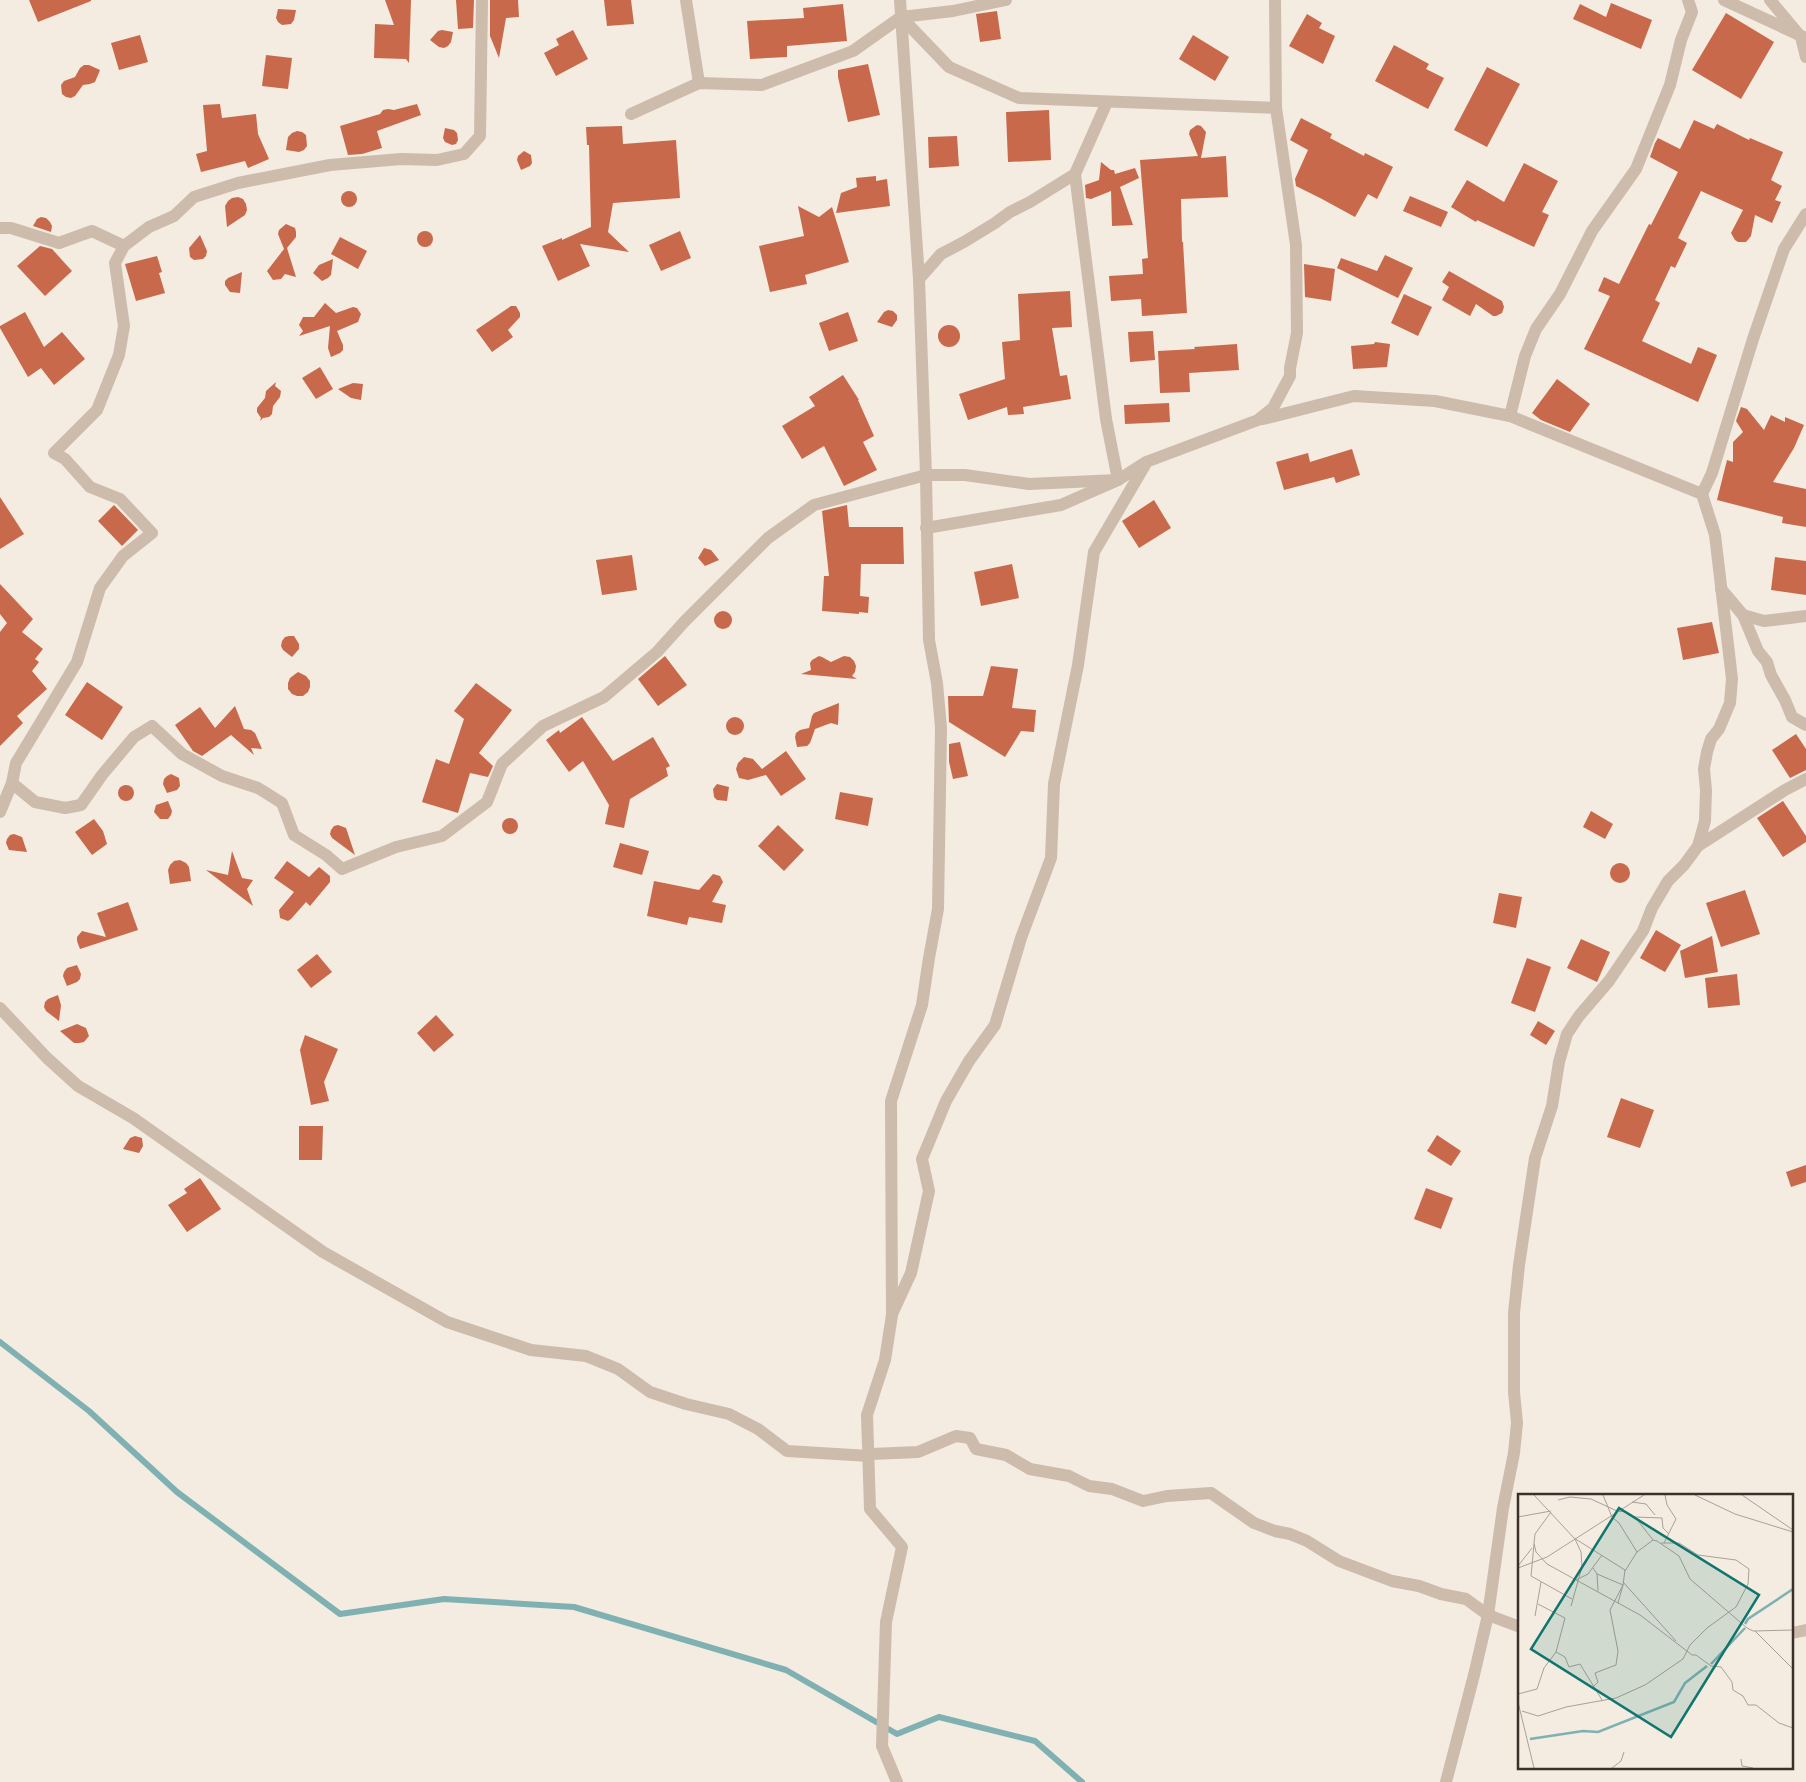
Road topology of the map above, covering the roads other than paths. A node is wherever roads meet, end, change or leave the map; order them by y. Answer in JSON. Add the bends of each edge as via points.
{"nodes":[{"id":1,"x":482,"y":0,"type":"edge"},
{"id":2,"x":686,"y":0,"type":"edge"},
{"id":3,"x":900,"y":0,"type":"edge"},
{"id":4,"x":1006,"y":0,"type":"edge"},
{"id":5,"x":1275,"y":0,"type":"edge"},
{"id":6,"x":1688,"y":0,"type":"edge"},
{"id":7,"x":1724,"y":0,"type":"edge"},
{"id":8,"x":1770,"y":0,"type":"edge"},
{"id":9,"x":901,"y":17,"type":"junction"},
{"id":10,"x":1804,"y":38,"type":"edge"},
{"id":11,"x":1806,"y":57,"type":"edge"},
{"id":12,"x":700,"y":83,"type":"junction"},
{"id":13,"x":1107,"y":102,"type":"junction"},
{"id":14,"x":1276,"y":108,"type":"junction"},
{"id":15,"x":631,"y":114,"type":"dead end"},
{"id":16,"x":1075,"y":174,"type":"junction"},
{"id":17,"x":1806,"y":214,"type":"edge"},
{"id":18,"x":0,"y":228,"type":"edge"},
{"id":19,"x":124,"y":246,"type":"junction"},
{"id":20,"x":919,"y":279,"type":"junction"},
{"id":21,"x":1510,"y":416,"type":"junction"},
{"id":22,"x":1258,"y":420,"type":"junction"},
{"id":23,"x":1146,"y":462,"type":"junction"},
{"id":24,"x":926,"y":475,"type":"junction"},
{"id":25,"x":1118,"y":480,"type":"junction"},
{"id":26,"x":1702,"y":494,"type":"junction"},
{"id":27,"x":926,"y":528,"type":"junction"},
{"id":28,"x":1721,"y":589,"type":"junction"},
{"id":29,"x":1743,"y":615,"type":"junction"},
{"id":30,"x":1806,"y":616,"type":"edge"},
{"id":31,"x":1806,"y":725,"type":"edge"},
{"id":32,"x":1806,"y":779,"type":"edge"},
{"id":33,"x":12,"y":783,"type":"junction"},
{"id":34,"x":0,"y":812,"type":"edge"},
{"id":35,"x":1698,"y":846,"type":"junction"},
{"id":36,"x":0,"y":1008,"type":"edge"},
{"id":37,"x":892,"y":1315,"type":"junction"},
{"id":38,"x":869,"y":1456,"type":"junction"},
{"id":39,"x":1488,"y":1615,"type":"junction"},
{"id":40,"x":1518,"y":1626,"type":"edge"},
{"id":41,"x":897,"y":1782,"type":"edge"},
{"id":42,"x":1446,"y":1782,"type":"edge"}],
"edges":[{"from":1,"to":19,"type":"street","via":[[480,136],[464,154],[437,160],[330,164],[238,183],[194,197],[174,216],[149,227]]},
{"from":2,"to":12,"type":"street"},
{"from":3,"to":9,"type":"street"},
{"from":4,"to":9,"type":"street"},
{"from":5,"to":14,"type":"street"},
{"from":6,"to":21,"type":"street","via":[[1692,12],[1670,85],[1636,169],[1592,231],[1560,294],[1536,329],[1525,356]]},
{"from":7,"to":10,"type":"street"},
{"from":8,"to":10,"type":"street"},
{"from":9,"to":12,"type":"street","via":[[853,52],[762,85]]},
{"from":9,"to":13,"type":"street","via":[[949,67],[1019,98]]},
{"from":9,"to":20,"type":"street"},
{"from":10,"to":11,"type":"street"},
{"from":12,"to":15,"type":"street"},
{"from":13,"to":14,"type":"street"},
{"from":13,"to":16,"type":"street"},
{"from":14,"to":22,"type":"street","via":[[1296,244],[1297,333],[1290,376],[1273,408]]},
{"from":16,"to":20,"type":"street","via":[[941,254]]},
{"from":16,"to":25,"type":"street","via":[[1106,419]]},
{"from":17,"to":26,"type":"street","via":[[1784,249],[1712,473]]},
{"from":18,"to":19,"type":"street","via":[[11,228],[59,244],[92,231]]},
{"from":19,"to":33,"type":"street","via":[[115,264],[124,326],[119,355],[97,410],[54,453],[65,459],[90,487],[120,499],[152,533],[123,556],[100,588],[77,662],[16,764]]},
{"from":20,"to":24,"type":"street"},
{"from":21,"to":22,"type":"street","via":[[1434,401],[1354,396]]},
{"from":21,"to":26,"type":"street"},
{"from":22,"to":23,"type":"street"},
{"from":23,"to":25,"type":"street"},
{"from":23,"to":37,"type":"street","via":[[1094,552],[1078,665],[1054,784],[1051,858],[1021,938],[995,1025],[968,1061],[946,1101],[922,1159],[929,1191],[911,1273]]},
{"from":24,"to":25,"type":"street","via":[[965,475],[1029,484]]},
{"from":24,"to":27,"type":"street"},
{"from":24,"to":33,"type":"street","via":[[814,505],[768,538],[657,652],[604,697],[543,726],[502,764],[486,802],[442,836],[396,847],[342,869],[294,835],[282,803],[258,788],[222,776],[182,754],[152,726],[134,737],[81,805],[65,808],[35,802]]},
{"from":25,"to":27,"type":"street","via":[[1061,505]]},
{"from":26,"to":28,"type":"street","via":[[1715,536]]},
{"from":27,"to":37,"type":"street","via":[[929,640],[941,728],[938,909],[922,1005],[891,1101]]},
{"from":28,"to":29,"type":"street"},
{"from":28,"to":35,"type":"street","via":[[1732,679],[1730,704],[1707,752],[1705,820]]},
{"from":29,"to":30,"type":"street","via":[[1764,621]]},
{"from":29,"to":31,"type":"street","via":[[1792,717]]},
{"from":32,"to":35,"type":"street"},
{"from":33,"to":34,"type":"street"},
{"from":35,"to":39,"type":"street","via":[[1668,881],[1643,932],[1609,981],[1566,1034],[1552,1106],[1535,1158],[1519,1265],[1514,1314],[1514,1453]]},
{"from":36,"to":38,"type":"street","via":[[78,1086],[141,1123],[323,1252],[447,1322],[531,1350],[586,1356],[618,1369],[650,1392],[729,1414],[758,1429],[787,1451]]},
{"from":37,"to":38,"type":"street","via":[[885,1360],[868,1416]]},
{"from":38,"to":39,"type":"street","via":[[918,1452],[956,1436],[970,1438],[976,1449],[1006,1455],[1030,1468],[1069,1476],[1089,1486],[1112,1489],[1142,1501],[1212,1493],[1254,1522],[1306,1541],[1340,1561],[1392,1581],[1466,1599]]},
{"from":38,"to":41,"type":"street","via":[[870,1509],[902,1547],[886,1622],[882,1746]]},
{"from":39,"to":40,"type":"street"},
{"from":39,"to":42,"type":"street"}]}
